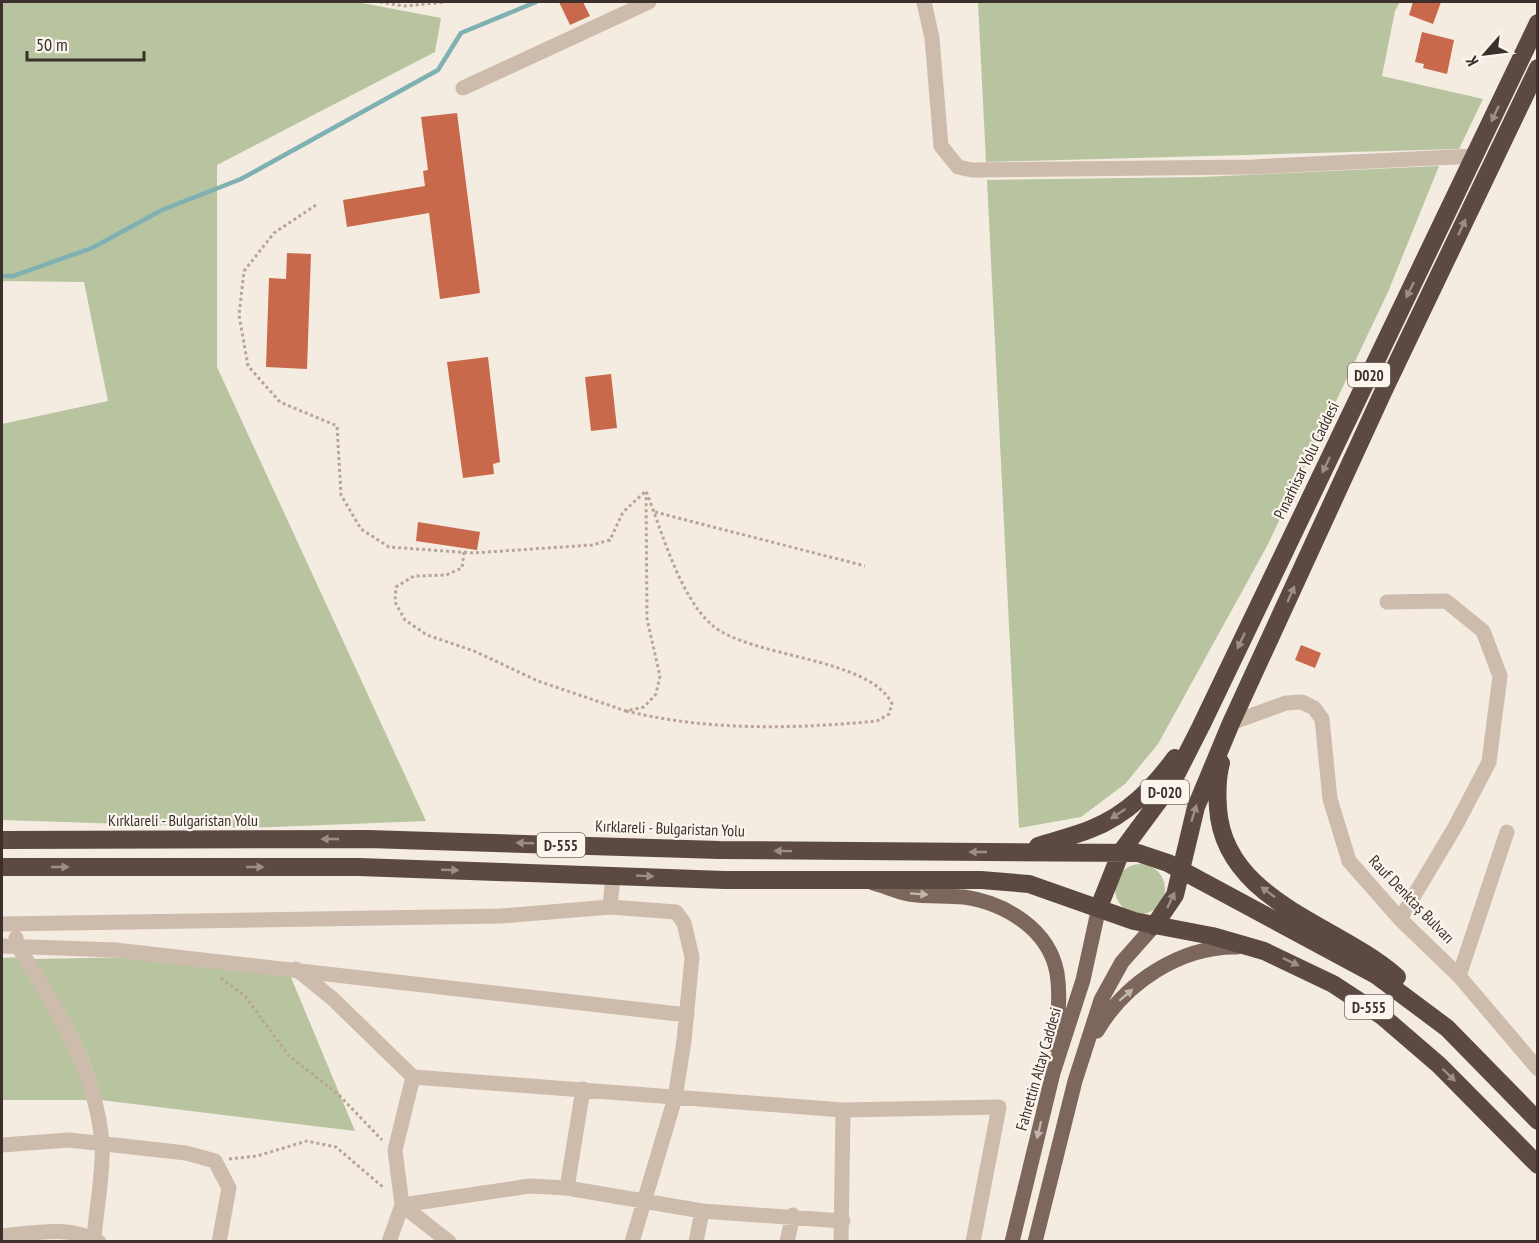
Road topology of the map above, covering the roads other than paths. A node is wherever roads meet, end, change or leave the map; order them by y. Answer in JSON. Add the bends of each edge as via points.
{"nodes":[{"id":1,"x":649,"y":2,"type":"edge"},
{"id":2,"x":924,"y":2,"type":"edge"},
{"id":3,"x":1538,"y":23,"type":"edge"},
{"id":4,"x":1538,"y":68,"type":"edge"},
{"id":5,"x":463,"y":88,"type":"dead end"},
{"id":6,"x":1475,"y":156,"type":"junction"},
{"id":7,"x":1387,"y":602,"type":"dead end"},
{"id":8,"x":1232,"y":723,"type":"junction"},
{"id":9,"x":1201,"y":726,"type":"junction"},
{"id":10,"x":1507,"y":832,"type":"dead end"},
{"id":11,"x":2,"y":840,"type":"edge"},
{"id":12,"x":1121,"y":852,"type":"junction"},
{"id":13,"x":1020,"y":853,"type":"junction"},
{"id":14,"x":2,"y":867,"type":"edge"},
{"id":15,"x":1180,"y":870,"type":"junction"},
{"id":16,"x":613,"y":875,"type":"junction"},
{"id":17,"x":863,"y":880,"type":"junction"},
{"id":18,"x":610,"y":907,"type":"junction"},
{"id":19,"x":1099,"y":907,"type":"junction"},
{"id":20,"x":1400,"y":919,"type":"junction"},
{"id":21,"x":7,"y":924,"type":"edge"},
{"id":22,"x":1154,"y":926,"type":"junction"},
{"id":23,"x":9,"y":946,"type":"edge"},
{"id":24,"x":1252,"y":947,"type":"junction"},
{"id":25,"x":296,"y":969,"type":"junction"},
{"id":26,"x":1459,"y":976,"type":"junction"},
{"id":27,"x":687,"y":1015,"type":"junction"},
{"id":28,"x":1447,"y":1028,"type":"junction"},
{"id":29,"x":1538,"y":1069,"type":"edge"},
{"id":30,"x":1053,"y":1073,"type":"junction"},
{"id":31,"x":413,"y":1077,"type":"junction"},
{"id":32,"x":1075,"y":1081,"type":"junction"},
{"id":33,"x":583,"y":1089,"type":"junction"},
{"id":34,"x":675,"y":1098,"type":"junction"},
{"id":35,"x":843,"y":1110,"type":"junction"},
{"id":36,"x":1538,"y":1120,"type":"edge"},
{"id":37,"x":102,"y":1143,"type":"junction"},
{"id":38,"x":2,"y":1144,"type":"edge"},
{"id":39,"x":1538,"y":1165,"type":"edge"},
{"id":40,"x":567,"y":1188,"type":"junction"},
{"id":41,"x":645,"y":1203,"type":"junction"},
{"id":42,"x":402,"y":1206,"type":"junction"},
{"id":43,"x":702,"y":1211,"type":"junction"},
{"id":44,"x":793,"y":1215,"type":"junction"},
{"id":45,"x":843,"y":1221,"type":"junction"},
{"id":46,"x":2,"y":1236,"type":"edge"},
{"id":47,"x":97,"y":1240,"type":"edge"},
{"id":48,"x":219,"y":1242,"type":"edge"},
{"id":49,"x":389,"y":1242,"type":"edge"},
{"id":50,"x":449,"y":1242,"type":"edge"},
{"id":51,"x":632,"y":1242,"type":"edge"},
{"id":52,"x":696,"y":1242,"type":"edge"},
{"id":53,"x":787,"y":1242,"type":"edge"},
{"id":54,"x":841,"y":1242,"type":"edge"},
{"id":55,"x":973,"y":1242,"type":"edge"},
{"id":56,"x":1012,"y":1242,"type":"edge"},
{"id":57,"x":1035,"y":1242,"type":"edge"}],
"edges":[{"from":1,"to":5,"type":"street"},
{"from":2,"to":6,"type":"street","via":[[932,38],[941,146],[958,167],[972,171],[1252,167]]},
{"from":3,"to":6,"type":"highway","name":"Pınarhisar Yolu Caddesi","number":"D020","one_way":true},
{"from":8,"to":4,"type":"highway","number":"D020","one_way":true,"via":[[1384,390]]},
{"from":6,"to":9,"type":"highway","name":"Pınarhisar Yolu Caddesi","number":"D020","one_way":true},
{"from":7,"to":20,"type":"street","via":[[1446,601],[1483,631],[1500,676],[1489,762]]},
{"from":15,"to":8,"type":"highway","one_way":true,"via":[[1196,807]]},
{"from":8,"to":20,"type":"street","name":"Rauf Denktaş Bulvarı","via":[[1286,703],[1302,702],[1314,708],[1322,719],[1330,799],[1349,861]]},
{"from":28,"to":8,"type":"highway","one_way":true,"via":[[1392,972],[1271,895],[1243,872],[1222,832],[1217,796]]},
{"from":9,"to":12,"type":"highway","name":"Pınarhisar Yolu Caddesi","number":"D-020","via":[[1172,783]]},
{"from":9,"to":13,"type":"highway","one_way":true,"via":[[1151,789],[1133,804],[1092,829]]},
{"from":10,"to":26,"type":"street"},
{"from":13,"to":11,"type":"highway","name":"Kırklareli - Bulgaristan Yolu","number":"D-555","one_way":true,"via":[[719,850],[368,839]]},
{"from":12,"to":13,"type":"highway","name":"Kırklareli - Bulgaristan Yolu","number":"D-555"},
{"from":12,"to":15,"type":"highway","number":"D-555","via":[[1144,855]]},
{"from":12,"to":19,"type":"highway","name":"Pınarhisar Yolu Caddesi","number":"D-020"},
{"from":14,"to":16,"type":"highway","number":"D-555","one_way":true,"via":[[359,867]]},
{"from":22,"to":15,"type":"highway","one_way":true,"via":[[1175,895]]},
{"from":15,"to":28,"type":"highway","number":"D-555","via":[[1352,961]]},
{"from":16,"to":17,"type":"highway","number":"D-555","one_way":true},
{"from":16,"to":18,"type":"street"},
{"from":17,"to":19,"type":"highway","number":"D-555","via":[[1029,884]]},
{"from":17,"to":30,"type":"main road","one_way":true,"via":[[907,894],[983,902],[1003,909],[1032,928],[1046,943],[1057,974]]},
{"from":18,"to":21,"type":"street","via":[[501,916]]},
{"from":18,"to":27,"type":"street","via":[[676,912],[680,917],[692,957]]},
{"from":19,"to":22,"type":"highway","number":"D-555"},
{"from":19,"to":30,"type":"main road","name":"Fahrettin Altay Caddesi","via":[[1083,980]]},
{"from":20,"to":26,"type":"street","name":"Rauf Denktaş Bulvarı"},
{"from":21,"to":23,"type":"street"},
{"from":22,"to":24,"type":"highway","number":"D-555"},
{"from":22,"to":32,"type":"main road","via":[[1131,950],[1107,986]]},
{"from":23,"to":25,"type":"street","via":[[115,950]]},
{"from":23,"to":37,"type":"street","via":[[59,1011],[90,1078]]},
{"from":32,"to":24,"type":"main road","one_way":true,"via":[[1105,1018],[1131,990],[1164,966],[1192,953],[1219,947]]},
{"from":24,"to":39,"type":"highway","number":"D-555","one_way":true,"via":[[1310,971],[1382,1016],[1447,1072]]},
{"from":25,"to":27,"type":"street"},
{"from":25,"to":31,"type":"street","via":[[333,999]]},
{"from":26,"to":29,"type":"street","name":"Rauf Denktaş Bulvarı"},
{"from":27,"to":34,"type":"street"},
{"from":28,"to":36,"type":"highway","number":"D-555"},
{"from":30,"to":56,"type":"main road","name":"Fahrettin Altay Caddesi","one_way":true},
{"from":31,"to":33,"type":"street"},
{"from":31,"to":42,"type":"street","via":[[396,1154]]},
{"from":32,"to":57,"type":"main road"},
{"from":33,"to":34,"type":"street"},
{"from":33,"to":40,"type":"street"},
{"from":34,"to":35,"type":"street"},
{"from":34,"to":41,"type":"street"},
{"from":35,"to":45,"type":"street"},
{"from":35,"to":55,"type":"street","via":[[999,1107]]},
{"from":37,"to":38,"type":"street","via":[[69,1140]]},
{"from":37,"to":47,"type":"street"},
{"from":37,"to":48,"type":"street","via":[[186,1153],[215,1161],[229,1188]]},
{"from":40,"to":41,"type":"street"},
{"from":40,"to":42,"type":"street","via":[[530,1186]]},
{"from":41,"to":43,"type":"street"},
{"from":41,"to":51,"type":"street"},
{"from":42,"to":49,"type":"street"},
{"from":42,"to":50,"type":"street"},
{"from":43,"to":44,"type":"street"},
{"from":43,"to":52,"type":"street"},
{"from":44,"to":45,"type":"street"},
{"from":44,"to":53,"type":"street"},
{"from":45,"to":54,"type":"street"},
{"from":46,"to":47,"type":"street","via":[[84,1233]]}]}
